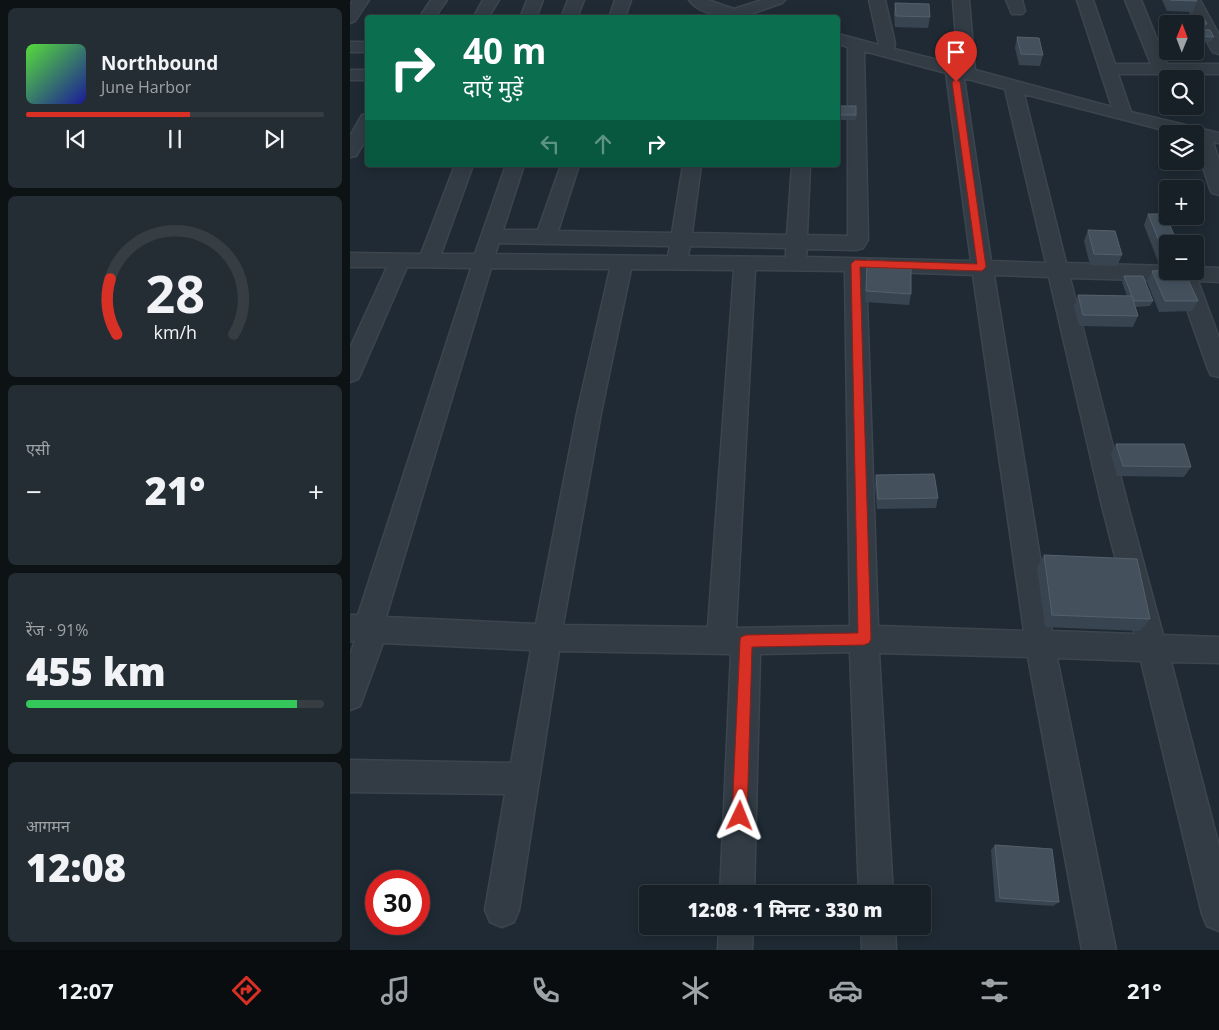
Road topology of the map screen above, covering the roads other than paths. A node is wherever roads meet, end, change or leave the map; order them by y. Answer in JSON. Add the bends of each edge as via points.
{"nodes":[{"id":1,"x":361,"y":0,"type":"edge"},
{"id":2,"x":439,"y":0,"type":"edge"},
{"id":3,"x":491,"y":0,"type":"edge"},
{"id":4,"x":536,"y":0,"type":"edge"},
{"id":5,"x":576,"y":0,"type":"edge"},
{"id":6,"x":622,"y":0,"type":"edge"},
{"id":7,"x":697,"y":0,"type":"edge"},
{"id":8,"x":777,"y":0,"type":"edge"},
{"id":9,"x":877,"y":0,"type":"edge"},
{"id":10,"x":960,"y":0,"type":"edge"},
{"id":11,"x":1085,"y":0,"type":"edge"},
{"id":12,"x":1133,"y":0,"type":"edge"},
{"id":13,"x":1192,"y":0,"type":"edge"},
{"id":14,"x":712,"y":13,"type":"edge"},
{"id":15,"x":734,"y":14,"type":"junction"},
{"id":16,"x":428,"y":15,"type":"edge"},
{"id":17,"x":482,"y":15,"type":"edge"},
{"id":18,"x":529,"y":15,"type":"edge"},
{"id":19,"x":571,"y":15,"type":"edge"},
{"id":20,"x":618,"y":15,"type":"edge"},
{"id":21,"x":738,"y":15,"type":"edge"},
{"id":22,"x":350,"y":18,"type":"edge"},
{"id":23,"x":847,"y":42,"type":"edge"},
{"id":24,"x":350,"y":47,"type":"edge"},
{"id":25,"x":365,"y":47,"type":"edge"},
{"id":26,"x":1219,"y":49,"type":"edge"},
{"id":27,"x":886,"y":51,"type":"junction"},
{"id":28,"x":1161,"y":68,"type":"junction"},
{"id":29,"x":1108,"y":69,"type":"junction"},
{"id":30,"x":1219,"y":69,"type":"edge"},
{"id":31,"x":961,"y":71,"type":"junction"},
{"id":32,"x":350,"y":75,"type":"edge"},
{"id":33,"x":365,"y":75,"type":"edge"},
{"id":34,"x":1013,"y":86,"type":"junction"},
{"id":35,"x":1123,"y":115,"type":"junction"},
{"id":36,"x":350,"y":118,"type":"edge"},
{"id":37,"x":365,"y":119,"type":"edge"},
{"id":38,"x":365,"y":124,"type":"edge"},
{"id":39,"x":1210,"y":136,"type":"edge"},
{"id":40,"x":350,"y":152,"type":"edge"},
{"id":41,"x":463,"y":167,"type":"edge"},
{"id":42,"x":514,"y":167,"type":"edge"},
{"id":43,"x":569,"y":167,"type":"edge"},
{"id":44,"x":692,"y":167,"type":"edge"},
{"id":45,"x":801,"y":167,"type":"edge"},
{"id":46,"x":1219,"y":189,"type":"edge"},
{"id":47,"x":491,"y":236,"type":"junction"},
{"id":48,"x":546,"y":237,"type":"junction"},
{"id":49,"x":681,"y":241,"type":"junction"},
{"id":50,"x":797,"y":243,"type":"junction"},
{"id":51,"x":350,"y":260,"type":"edge"},
{"id":52,"x":400,"y":260,"type":"junction"},
{"id":53,"x":429,"y":260,"type":"junction"},
{"id":54,"x":483,"y":261,"type":"junction"},
{"id":55,"x":622,"y":262,"type":"junction"},
{"id":56,"x":676,"y":262,"type":"junction"},
{"id":57,"x":745,"y":264,"type":"junction"},
{"id":58,"x":796,"y":264,"type":"junction"},
{"id":59,"x":855,"y":264,"type":"junction"},
{"id":60,"x":982,"y":267,"type":"junction"},
{"id":61,"x":1058,"y":270,"type":"junction"},
{"id":62,"x":1159,"y":272,"type":"edge"},
{"id":63,"x":1204,"y":274,"type":"edge"},
{"id":64,"x":1219,"y":275,"type":"edge"},
{"id":65,"x":1187,"y":280,"type":"edge"},
{"id":66,"x":1219,"y":369,"type":"edge"},
{"id":67,"x":350,"y":373,"type":"edge"},
{"id":68,"x":364,"y":629,"type":"edge"},
{"id":69,"x":547,"y":638,"type":"junction"},
{"id":70,"x":864,"y":639,"type":"junction"},
{"id":71,"x":734,"y":641,"type":"junction"},
{"id":72,"x":1040,"y":643,"type":"junction"},
{"id":73,"x":1153,"y":648,"type":"junction"},
{"id":74,"x":1219,"y":650,"type":"edge"},
{"id":75,"x":350,"y":696,"type":"edge"},
{"id":76,"x":350,"y":776,"type":"edge"},
{"id":77,"x":524,"y":779,"type":"junction"},
{"id":78,"x":737,"y":885,"type":"edge"},
{"id":79,"x":876,"y":885,"type":"edge"},
{"id":80,"x":502,"y":910,"type":"dead end"},
{"id":81,"x":1219,"y":914,"type":"edge"},
{"id":82,"x":736,"y":935,"type":"edge"},
{"id":83,"x":878,"y":935,"type":"edge"},
{"id":84,"x":735,"y":950,"type":"edge"},
{"id":85,"x":879,"y":950,"type":"edge"},
{"id":86,"x":1098,"y":950,"type":"edge"}],
"edges":[{"from":1,"to":22,"type":"street"},
{"from":2,"to":16,"type":"street"},
{"from":3,"to":17,"type":"street"},
{"from":4,"to":18,"type":"street"},
{"from":5,"to":19,"type":"street"},
{"from":6,"to":20,"type":"street"},
{"from":7,"to":14,"type":"street"},
{"from":8,"to":15,"type":"street"},
{"from":9,"to":27,"type":"street"},
{"from":10,"to":31,"type":"street"},
{"from":11,"to":29,"type":"street"},
{"from":12,"to":28,"type":"street"},
{"from":13,"to":26,"type":"street"},
{"from":14,"to":15,"type":"street"},
{"from":15,"to":21,"type":"street"},
{"from":23,"to":27,"type":"street"},
{"from":23,"to":50,"type":"street","via":[[858,240],[851,244]]},
{"from":24,"to":25,"type":"street"},
{"from":27,"to":31,"type":"street"},
{"from":28,"to":29,"type":"street"},
{"from":28,"to":30,"type":"street"},
{"from":29,"to":35,"type":"street"},
{"from":31,"to":34,"type":"street"},
{"from":31,"to":60,"type":"street"},
{"from":32,"to":33,"type":"street"},
{"from":34,"to":35,"type":"street"},
{"from":34,"to":61,"type":"street"},
{"from":35,"to":39,"type":"street"},
{"from":36,"to":37,"type":"street"},
{"from":38,"to":40,"type":"street"},
{"from":39,"to":46,"type":"street"},
{"from":41,"to":53,"type":"street"},
{"from":42,"to":47,"type":"street"},
{"from":43,"to":48,"type":"street"},
{"from":44,"to":49,"type":"street"},
{"from":45,"to":50,"type":"street"},
{"from":47,"to":48,"type":"street"},
{"from":47,"to":54,"type":"street"},
{"from":48,"to":49,"type":"street"},
{"from":49,"to":50,"type":"street"},
{"from":49,"to":56,"type":"street"},
{"from":50,"to":58,"type":"street"},
{"from":51,"to":52,"type":"street"},
{"from":52,"to":53,"type":"street"},
{"from":52,"to":67,"type":"street"},
{"from":53,"to":54,"type":"street"},
{"from":54,"to":55,"type":"street"},
{"from":54,"to":68,"type":"street"},
{"from":55,"to":56,"type":"street"},
{"from":55,"to":69,"type":"street","via":[[589,413]]},
{"from":56,"to":57,"type":"street"},
{"from":57,"to":58,"type":"street"},
{"from":57,"to":71,"type":"street"},
{"from":58,"to":59,"type":"street"},
{"from":59,"to":60,"type":"street"},
{"from":59,"to":70,"type":"street"},
{"from":60,"to":61,"type":"street"},
{"from":60,"to":72,"type":"street"},
{"from":61,"to":62,"type":"street"},
{"from":61,"to":73,"type":"street"},
{"from":63,"to":64,"type":"street"},
{"from":65,"to":66,"type":"street"},
{"from":68,"to":69,"type":"street"},
{"from":68,"to":75,"type":"street"},
{"from":69,"to":71,"type":"street"},
{"from":69,"to":77,"type":"street"},
{"from":70,"to":71,"type":"street"},
{"from":70,"to":72,"type":"street"},
{"from":70,"to":79,"type":"street"},
{"from":71,"to":78,"type":"street"},
{"from":72,"to":73,"type":"street"},
{"from":72,"to":86,"type":"street"},
{"from":73,"to":74,"type":"street"},
{"from":73,"to":81,"type":"street"},
{"from":76,"to":77,"type":"street"},
{"from":77,"to":80,"type":"street"},
{"from":82,"to":84,"type":"street"},
{"from":83,"to":85,"type":"street"}]}
